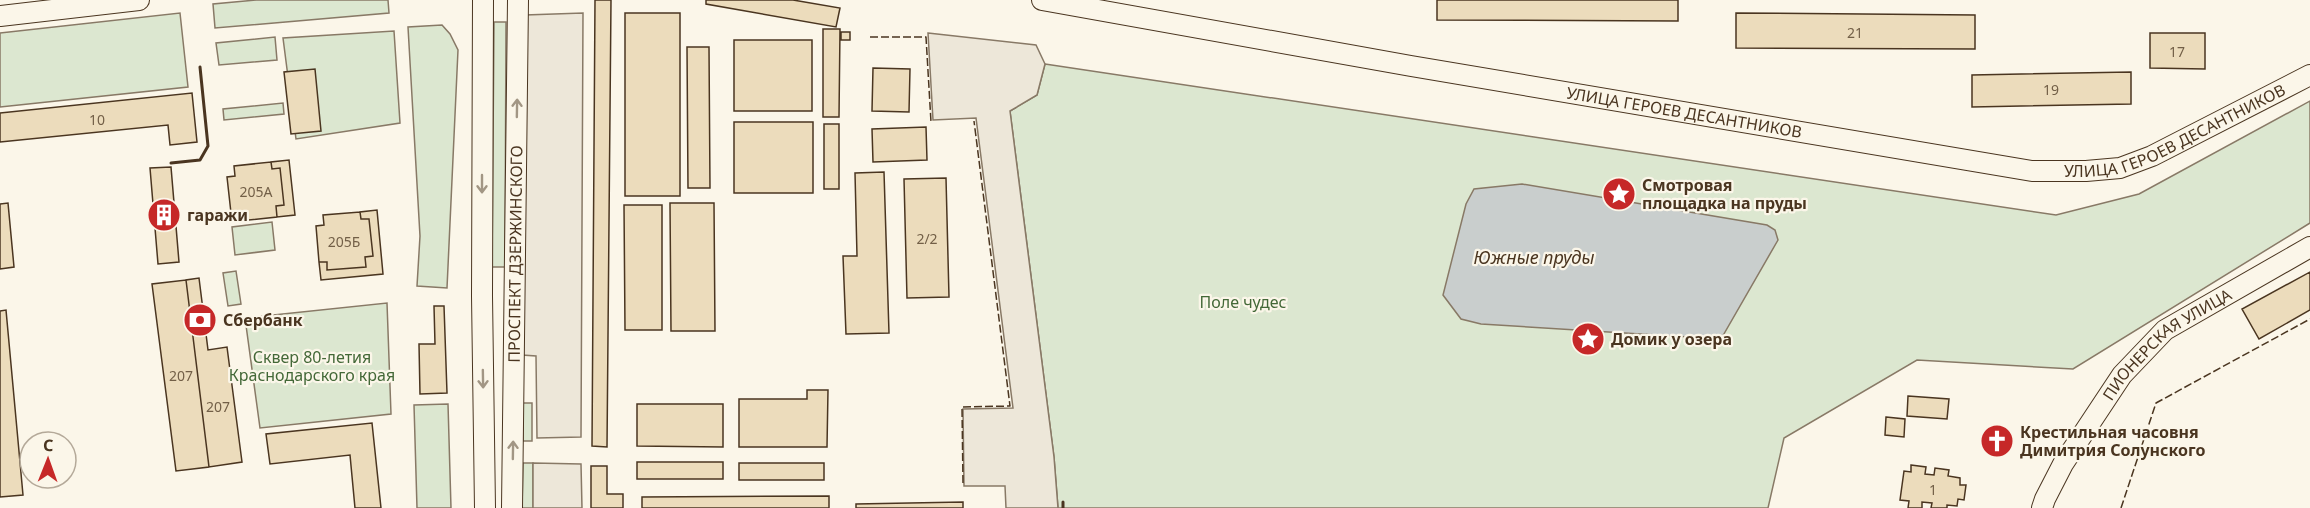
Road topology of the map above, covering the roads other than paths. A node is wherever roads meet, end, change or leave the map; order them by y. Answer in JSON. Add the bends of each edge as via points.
{"nodes":[{"id":1,"x":139,"y":0,"type":"edge"},
{"id":2,"x":483,"y":0,"type":"edge"},
{"id":3,"x":518,"y":0,"type":"edge"},
{"id":4,"x":1042,"y":0,"type":"edge"},
{"id":5,"x":0,"y":16,"type":"edge"},
{"id":6,"x":2310,"y":75,"type":"edge"},
{"id":7,"x":2310,"y":247,"type":"edge"},
{"id":8,"x":485,"y":508,"type":"edge"},
{"id":9,"x":512,"y":508,"type":"edge"},
{"id":10,"x":2042,"y":508,"type":"edge"}],
"edges":[{"from":1,"to":5,"type":"street"},
{"from":2,"to":8,"type":"street","name":"ПРОСПЕКТ ДЗЕРЖИНСКОГО","one_way":true},
{"from":9,"to":3,"type":"street","name":"ПРОСПЕКТ ДЗЕРЖИНСКОГО","one_way":true},
{"from":4,"to":6,"type":"street","name":"УЛИЦА ГЕРОЕВ ДЕСАНТНИКОВ","via":[[2032,171],[2120,168]]},
{"from":7,"to":10,"type":"street","name":"ПИОНЕРСКАЯ УЛИЦА","via":[[2165,330],[2122,375],[2063,464]]}]}
